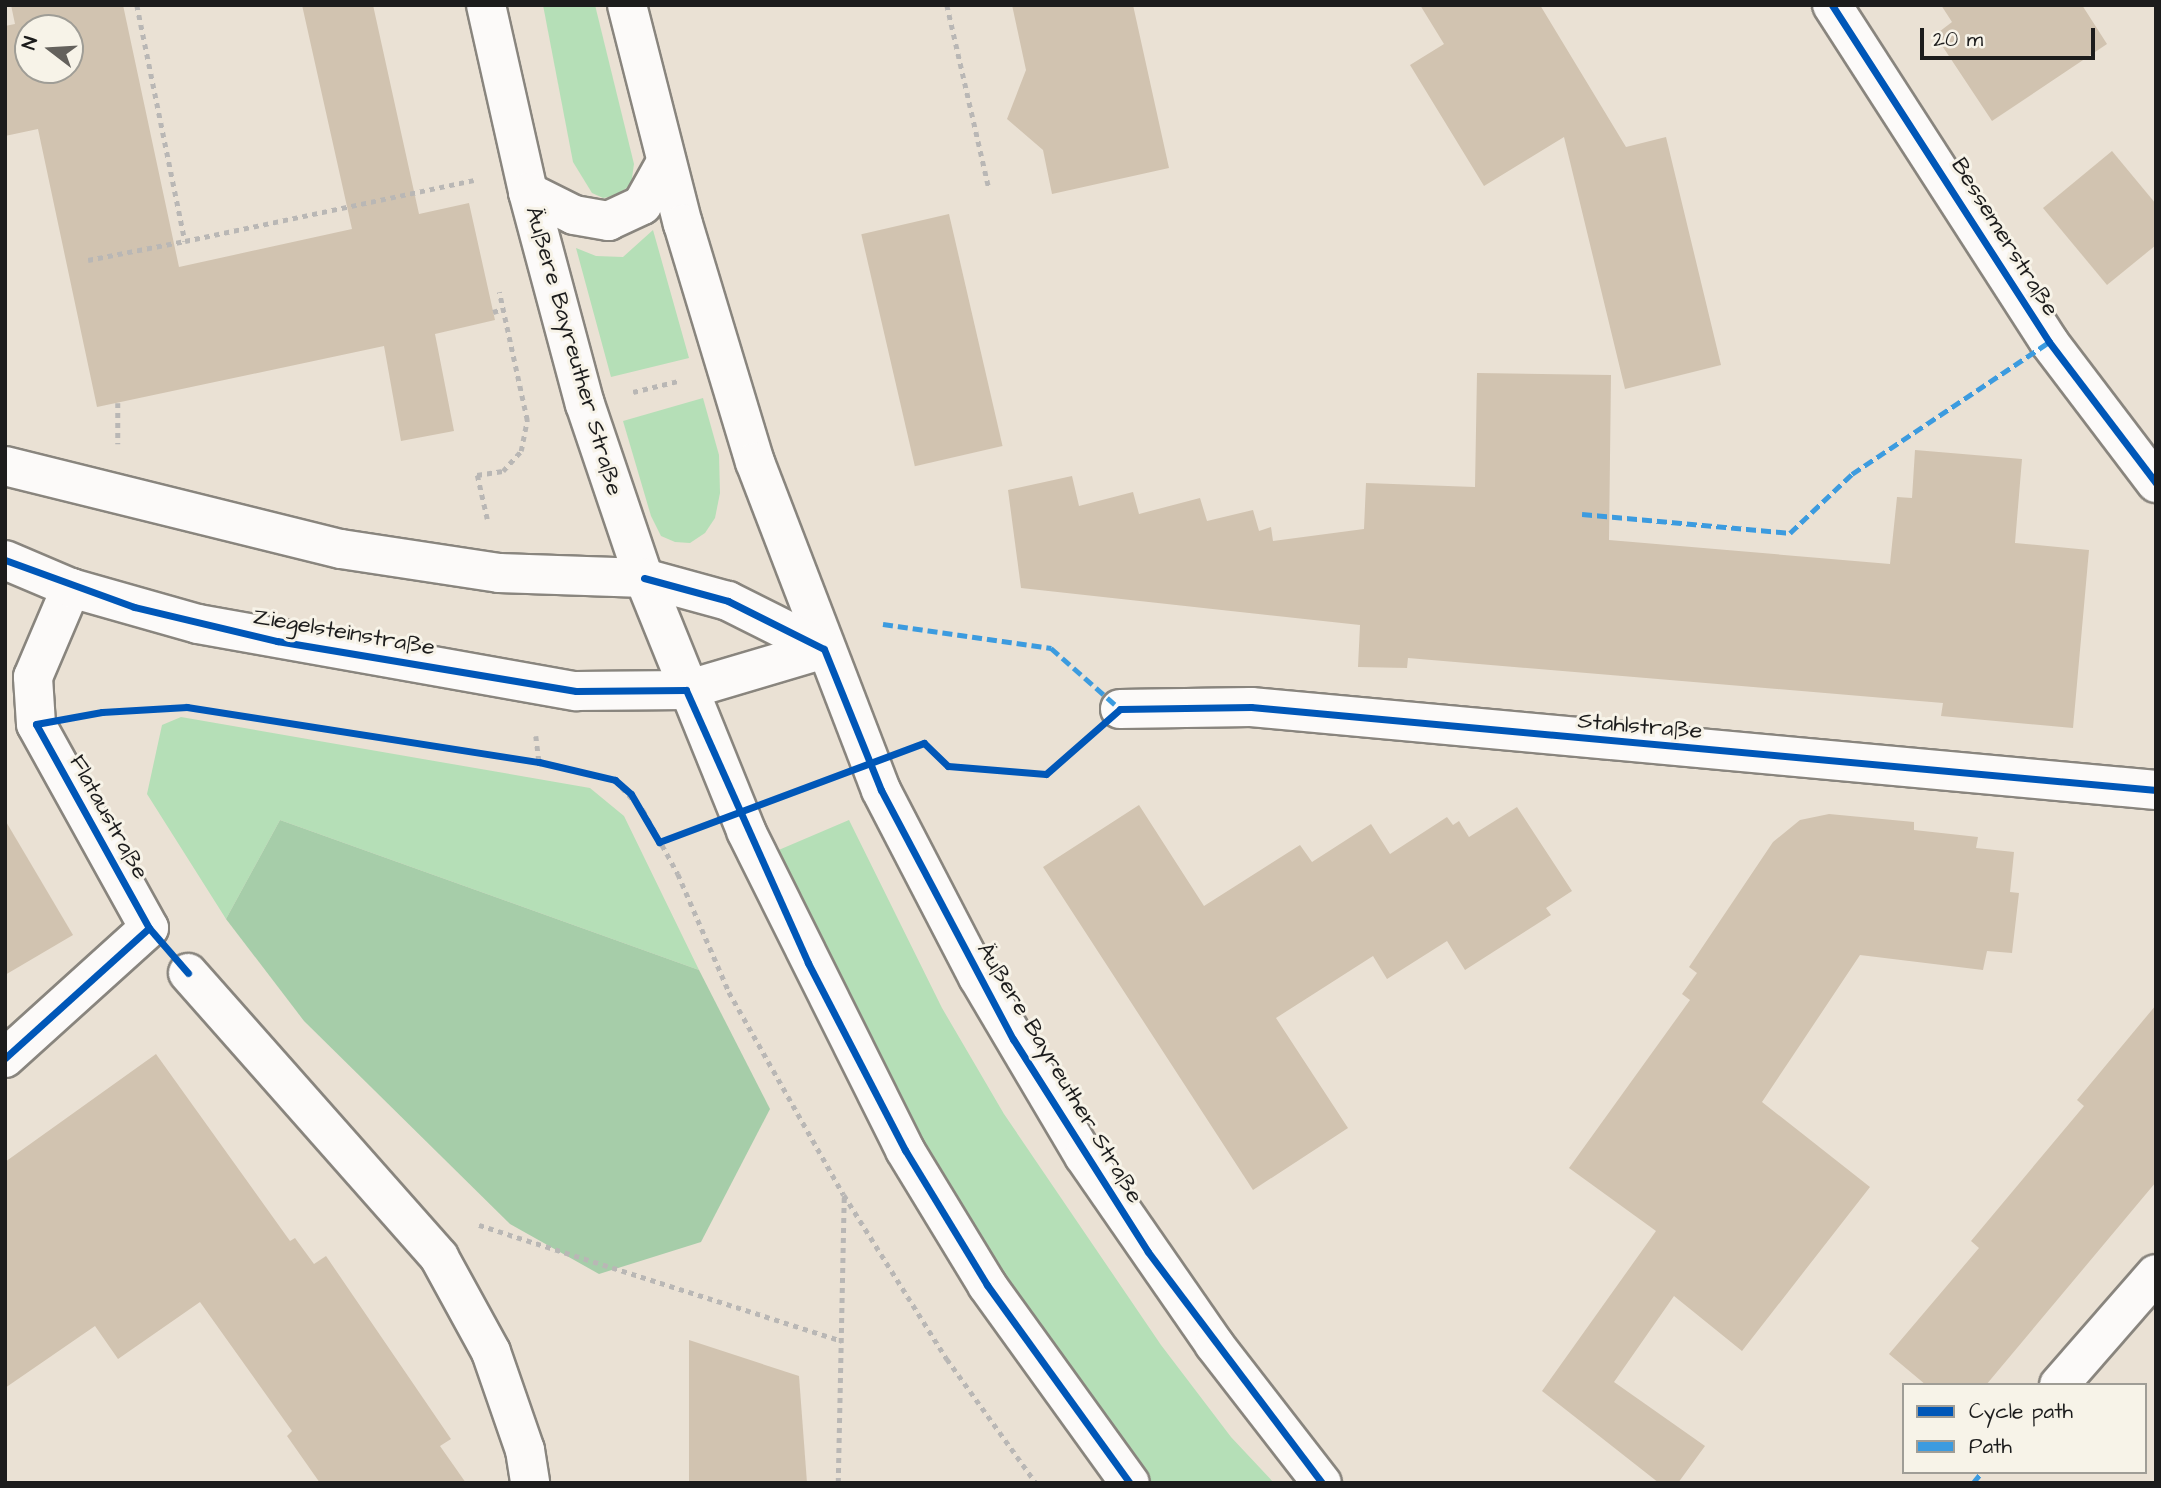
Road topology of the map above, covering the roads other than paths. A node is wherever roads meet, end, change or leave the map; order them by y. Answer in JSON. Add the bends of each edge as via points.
{"nodes":[{"id":1,"x":486,"y":5,"type":"edge"},
{"id":2,"x":627,"y":5,"type":"edge"},
{"id":3,"x":1832,"y":5,"type":"edge"},
{"id":4,"x":666,"y":162,"type":"junction"},
{"id":5,"x":528,"y":192,"type":"junction"},
{"id":6,"x":5,"y":466,"type":"edge"},
{"id":7,"x":2156,"y":483,"type":"edge"},
{"id":8,"x":5,"y":561,"type":"edge"},
{"id":9,"x":643,"y":578,"type":"junction"},
{"id":10,"x":71,"y":588,"type":"junction"},
{"id":11,"x":824,"y":649,"type":"junction"},
{"id":12,"x":686,"y":690,"type":"junction"},
{"id":13,"x":1120,"y":709,"type":"road end"},
{"id":14,"x":2156,"y":790,"type":"edge"},
{"id":15,"x":188,"y":973,"type":"dead end"},
{"id":16,"x":5,"y":1058,"type":"edge"},
{"id":17,"x":2156,"y":1274,"type":"edge"},
{"id":18,"x":2061,"y":1383,"type":"edge"},
{"id":19,"x":530,"y":1483,"type":"edge"},
{"id":20,"x":1129,"y":1483,"type":"edge"},
{"id":21,"x":1322,"y":1483,"type":"edge"}],
"edges":[{"from":1,"to":5,"type":"main road","name":"Äußere Bayreuther Straße"},
{"from":2,"to":4,"type":"main road","name":"Äußere Bayreuther Straße"},
{"from":3,"to":7,"type":"main road","name":"Bessemerstraße","via":[[2049,342]]},
{"from":4,"to":5,"type":"main road","via":[[642,205],[608,220],[574,215]]},
{"from":4,"to":11,"type":"main road","name":"Äußere Bayreuther Straße","via":[[726,368]]},
{"from":5,"to":9,"type":"main road","name":"Äußere Bayreuther Straße","via":[[585,404]]},
{"from":6,"to":9,"type":"main road","via":[[341,549],[488,572]]},
{"from":8,"to":10,"type":"main road","name":"Ziegelsteinstraße"},
{"from":9,"to":11,"type":"main road","via":[[728,601]]},
{"from":9,"to":12,"type":"main road","name":"Äußere Bayreuther Straße"},
{"from":10,"to":12,"type":"main road","name":"Ziegelsteinstraße","via":[[211,627],[410,664],[576,691]]},
{"from":10,"to":16,"type":"main road","name":"Flataustraße","via":[[33,677],[36,724],[149,928]]},
{"from":11,"to":12,"type":"main road"},
{"from":11,"to":21,"type":"main road","name":"Äußere Bayreuther Straße","via":[[881,790],[1013,1039],[1148,1252]]},
{"from":12,"to":20,"type":"main road","name":"Äußere Bayreuther Straße","via":[[808,962],[905,1150],[994,1295]]},
{"from":13,"to":14,"type":"main road","name":"Stahlstraße","via":[[1251,707]]},
{"from":15,"to":19,"type":"main road","via":[[439,1258],[491,1352],[525,1450]]},
{"from":17,"to":18,"type":"main road"}]}
